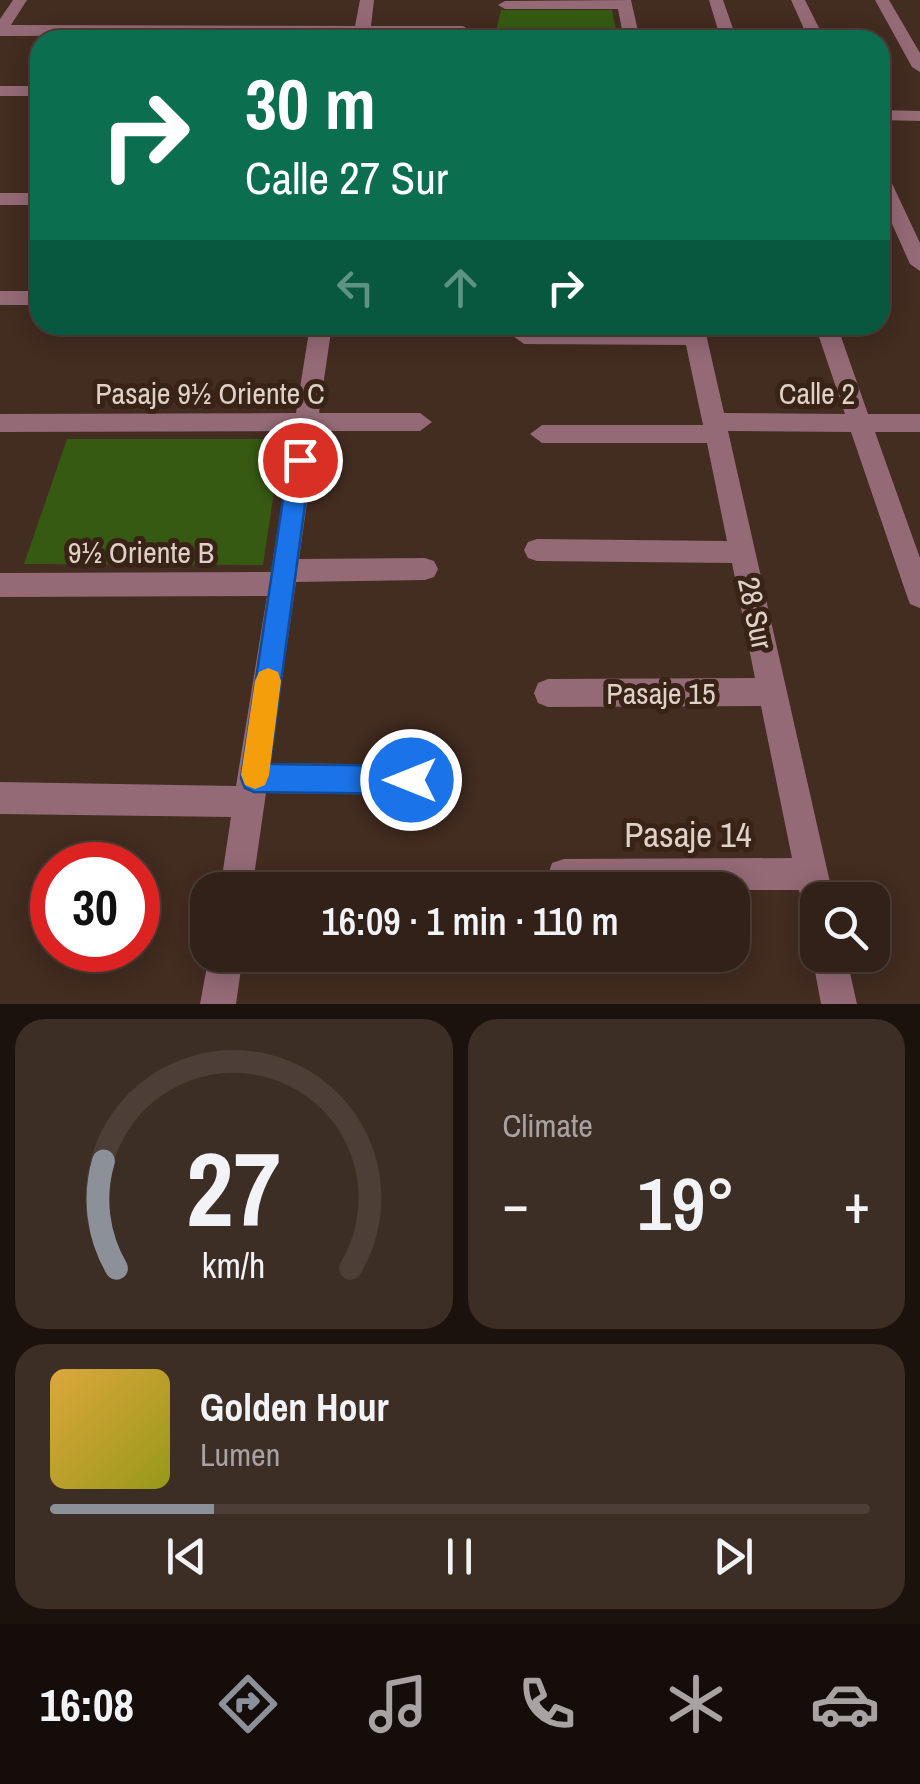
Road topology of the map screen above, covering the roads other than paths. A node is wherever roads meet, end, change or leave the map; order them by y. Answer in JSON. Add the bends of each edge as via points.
{"nodes":[{"id":1,"x":20,"y":0,"type":"edge"},
{"id":2,"x":367,"y":0,"type":"edge"},
{"id":3,"x":716,"y":0,"type":"edge"},
{"id":4,"x":798,"y":0,"type":"edge"},
{"id":5,"x":882,"y":0,"type":"edge"},
{"id":6,"x":624,"y":2,"type":"edge"},
{"id":7,"x":505,"y":5,"type":"dead end"},
{"id":8,"x":0,"y":30,"type":"edge"},
{"id":9,"x":30,"y":30,"type":"edge"},
{"id":10,"x":363,"y":30,"type":"edge"},
{"id":11,"x":630,"y":30,"type":"edge"},
{"id":12,"x":726,"y":30,"type":"edge"},
{"id":13,"x":812,"y":30,"type":"edge"},
{"id":14,"x":920,"y":67,"type":"edge"},
{"id":15,"x":0,"y":92,"type":"edge"},
{"id":16,"x":30,"y":92,"type":"edge"},
{"id":17,"x":890,"y":98,"type":"edge"},
{"id":18,"x":920,"y":98,"type":"edge"},
{"id":19,"x":890,"y":116,"type":"edge"},
{"id":20,"x":920,"y":116,"type":"edge"},
{"id":21,"x":0,"y":199,"type":"edge"},
{"id":22,"x":30,"y":199,"type":"edge"},
{"id":23,"x":890,"y":199,"type":"edge"},
{"id":24,"x":920,"y":264,"type":"edge"},
{"id":25,"x":0,"y":298,"type":"edge"},
{"id":26,"x":30,"y":298,"type":"edge"},
{"id":27,"x":319,"y":335,"type":"edge"},
{"id":28,"x":558,"y":335,"type":"edge"},
{"id":29,"x":696,"y":335,"type":"edge"},
{"id":30,"x":829,"y":335,"type":"edge"},
{"id":31,"x":524,"y":336,"type":"dead end"},
{"id":32,"x":0,"y":422,"type":"edge"},
{"id":33,"x":420,"y":422,"type":"dead end"},
{"id":34,"x":306,"y":423,"type":"junction"},
{"id":35,"x":860,"y":423,"type":"junction"},
{"id":36,"x":920,"y":424,"type":"edge"},
{"id":37,"x":716,"y":428,"type":"junction"},
{"id":38,"x":542,"y":434,"type":"dead end"},
{"id":39,"x":537,"y":550,"type":"dead end"},
{"id":40,"x":742,"y":552,"type":"junction"},
{"id":41,"x":425,"y":569,"type":"dead end"},
{"id":42,"x":283,"y":577,"type":"junction"},
{"id":43,"x":0,"y":585,"type":"edge"},
{"id":44,"x":920,"y":596,"type":"edge"},
{"id":45,"x":773,"y":692,"type":"junction"},
{"id":46,"x":548,"y":694,"type":"dead end"},
{"id":47,"x":411,"y":780,"type":"dead end"},
{"id":48,"x":252,"y":790,"type":"junction"},
{"id":49,"x":0,"y":798,"type":"edge"},
{"id":50,"x":239,"y":872,"type":"edge"},
{"id":51,"x":814,"y":882,"type":"edge"},
{"id":52,"x":750,"y":885,"type":"edge"},
{"id":53,"x":800,"y":887,"type":"edge"},
{"id":54,"x":223,"y":972,"type":"edge"},
{"id":55,"x":832,"y":972,"type":"edge"},
{"id":56,"x":218,"y":1004,"type":"edge"},
{"id":57,"x":839,"y":1004,"type":"edge"}],
"edges":[{"from":1,"to":8,"type":"street"},
{"from":2,"to":10,"type":"street"},
{"from":3,"to":12,"type":"street"},
{"from":4,"to":13,"type":"street"},
{"from":5,"to":14,"type":"street"},
{"from":6,"to":7,"type":"street"},
{"from":6,"to":11,"type":"street"},
{"from":8,"to":9,"type":"street"},
{"from":15,"to":16,"type":"street"},
{"from":17,"to":18,"type":"street"},
{"from":19,"to":20,"type":"street"},
{"from":21,"to":22,"type":"street"},
{"from":23,"to":24,"type":"street"},
{"from":25,"to":26,"type":"street"},
{"from":27,"to":34,"type":"street"},
{"from":28,"to":31,"type":"street"},
{"from":29,"to":37,"type":"street","name":"28 Sur"},
{"from":30,"to":35,"type":"street"},
{"from":32,"to":34,"type":"street","name":"Pasaje 9½ Oriente C"},
{"from":33,"to":34,"type":"street","name":"Pasaje 9½ Oriente C"},
{"from":34,"to":42,"type":"street"},
{"from":35,"to":36,"type":"street","name":"Calle 2"},
{"from":35,"to":37,"type":"street","name":"Calle 2"},
{"from":35,"to":44,"type":"street"},
{"from":37,"to":38,"type":"street","name":"Calle 2"},
{"from":37,"to":40,"type":"street","name":"28 Sur"},
{"from":39,"to":40,"type":"street"},
{"from":40,"to":45,"type":"street","name":"28 Sur"},
{"from":41,"to":42,"type":"street","name":"9½ Oriente B"},
{"from":42,"to":43,"type":"street","name":"9½ Oriente B"},
{"from":42,"to":48,"type":"street"},
{"from":45,"to":46,"type":"street","name":"Pasaje 15"},
{"from":45,"to":51,"type":"street","name":"28 Sur"},
{"from":47,"to":48,"type":"street"},
{"from":48,"to":49,"type":"street"},
{"from":48,"to":50,"type":"street"},
{"from":52,"to":53,"type":"street","name":"Pasaje 14"},
{"from":54,"to":56,"type":"street"},
{"from":55,"to":57,"type":"street"}]}
